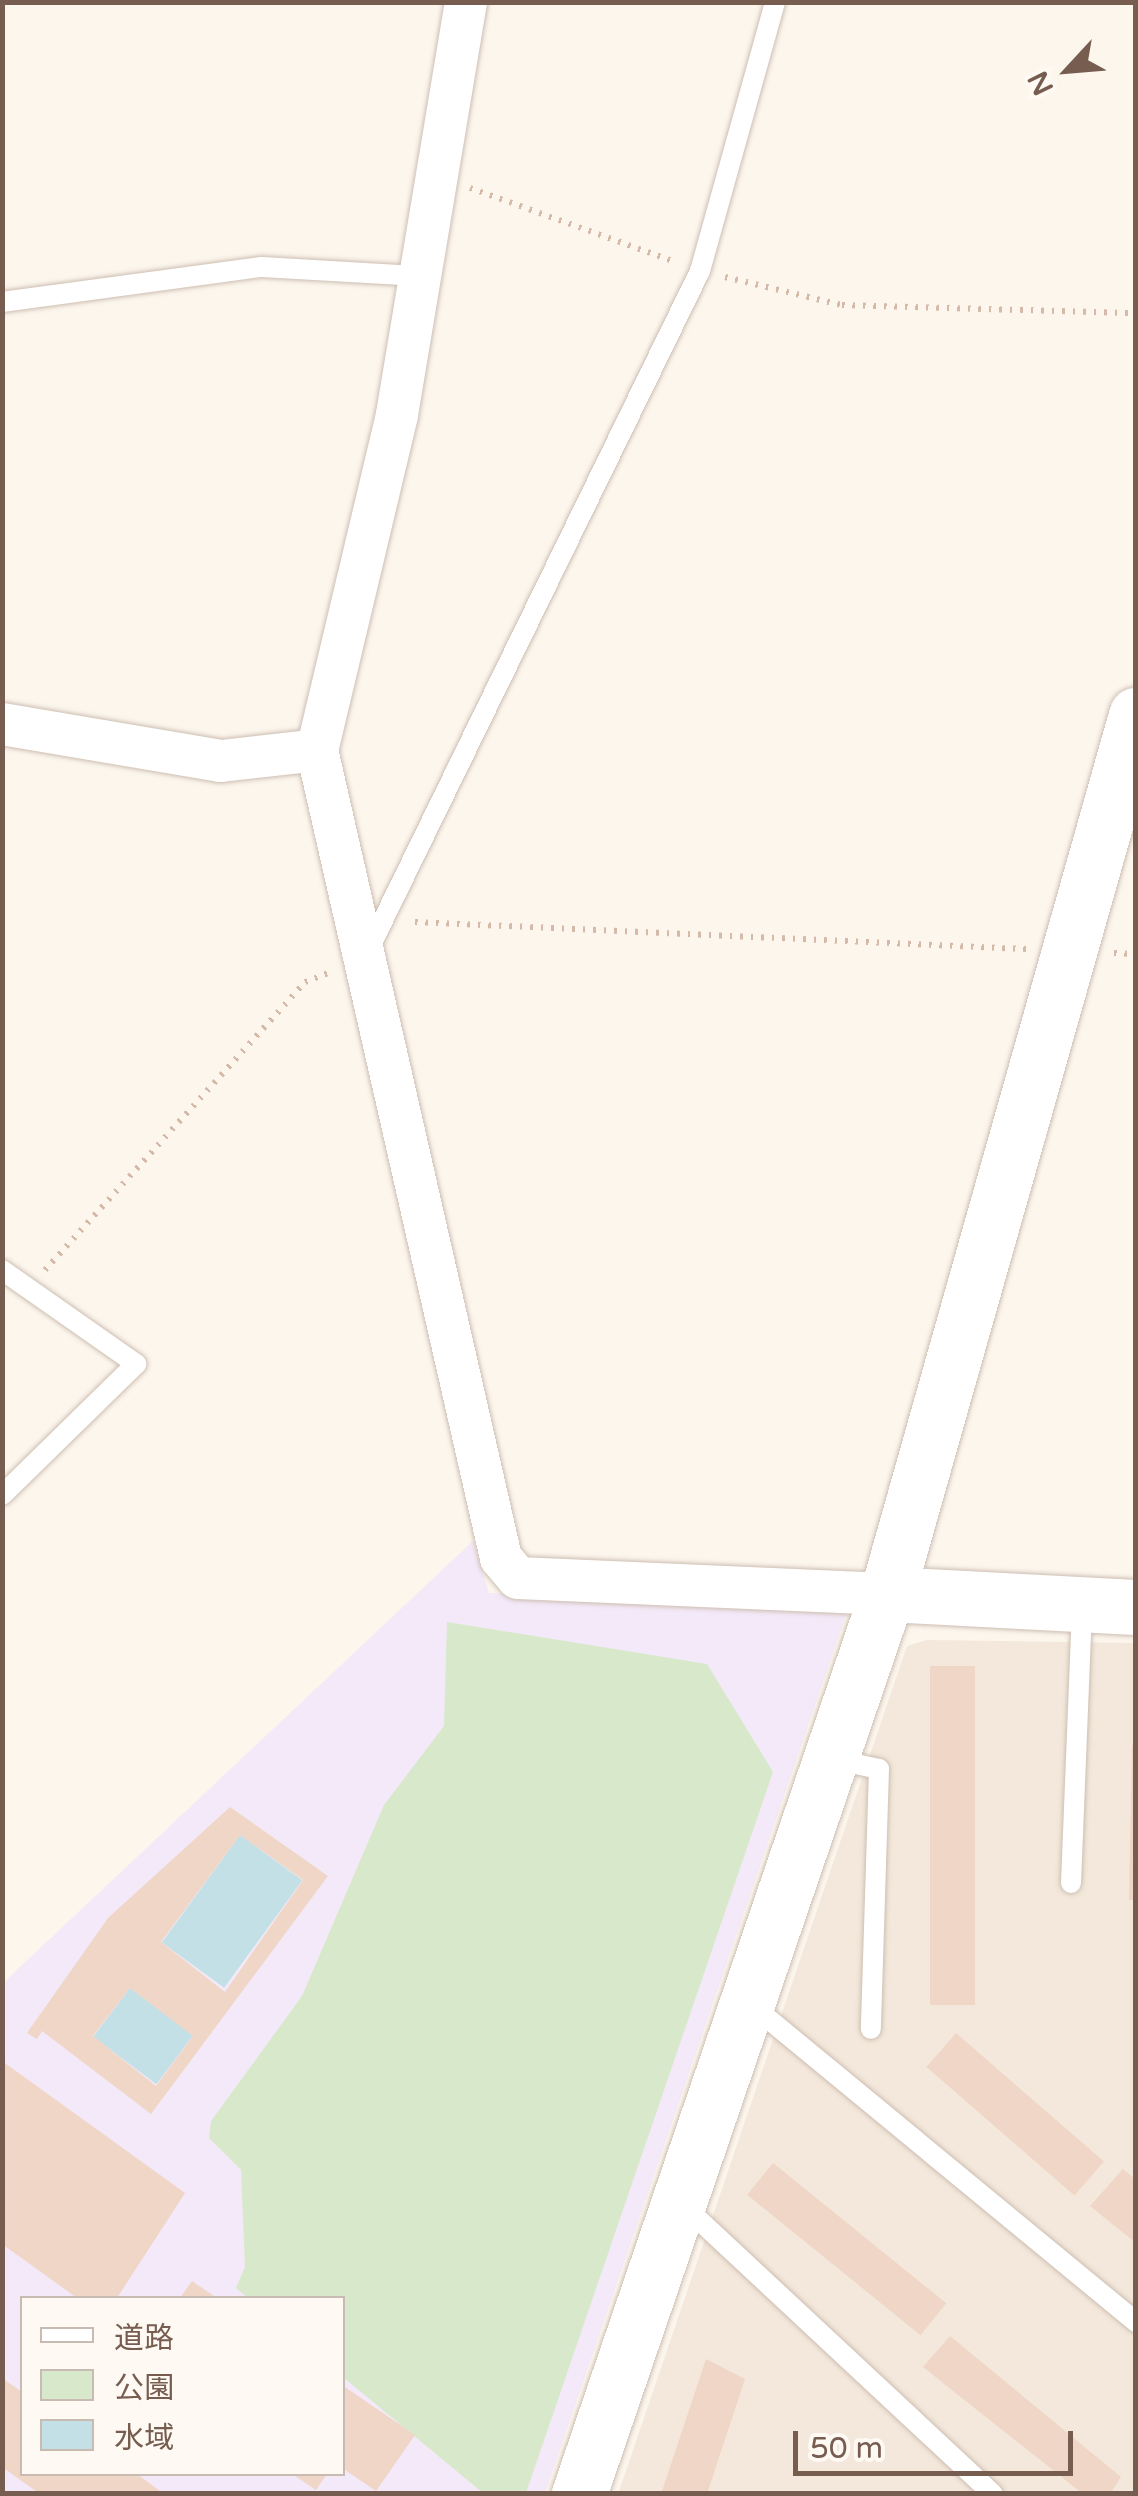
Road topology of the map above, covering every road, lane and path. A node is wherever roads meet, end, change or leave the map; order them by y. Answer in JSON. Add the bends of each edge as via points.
{"nodes":[{"id":1,"x":466,"y":2,"type":"edge"},
{"id":2,"x":776,"y":2,"type":"edge"},
{"id":3,"x":441,"y":177,"type":"junction"},
{"id":4,"x":700,"y":270,"type":"junction"},
{"id":5,"x":416,"y":276,"type":"junction"},
{"id":6,"x":2,"y":302,"type":"edge"},
{"id":7,"x":1136,"y":313,"type":"edge"},
{"id":8,"x":1136,"y":715,"type":"edge"},
{"id":9,"x":2,"y":724,"type":"edge"},
{"id":10,"x":318,"y":750,"type":"junction"},
{"id":11,"x":383,"y":920,"type":"junction"},
{"id":12,"x":1070,"y":952,"type":"junction"},
{"id":13,"x":364,"y":960,"type":"junction"},
{"id":14,"x":2,"y":1270,"type":"edge"},
{"id":15,"x":28,"y":1290,"type":"junction"},
{"id":16,"x":2,"y":1494,"type":"edge"},
{"id":17,"x":887,"y":1594,"type":"junction"},
{"id":18,"x":1109,"y":1606,"type":"edge"},
{"id":19,"x":831,"y":1758,"type":"junction"},
{"id":20,"x":1071,"y":1883,"type":"dead end"},
{"id":21,"x":747,"y":2002,"type":"junction"},
{"id":22,"x":871,"y":2028,"type":"dead end"},
{"id":23,"x":679,"y":2201,"type":"junction"},
{"id":24,"x":1136,"y":2322,"type":"edge"},
{"id":25,"x":579,"y":2494,"type":"edge"},
{"id":26,"x":992,"y":2494,"type":"edge"}],
"edges":[{"from":1,"to":3,"type":"street"},
{"from":2,"to":4,"type":"lane"},
{"from":3,"to":4,"type":"path"},
{"from":3,"to":5,"type":"street"},
{"from":4,"to":7,"type":"path","via":[[842,305]]},
{"from":4,"to":11,"type":"lane"},
{"from":5,"to":6,"type":"lane","via":[[262,267]]},
{"from":5,"to":10,"type":"street","via":[[397,415]]},
{"from":8,"to":12,"type":"street"},
{"from":9,"to":10,"type":"street","via":[[222,761]]},
{"from":10,"to":13,"type":"street"},
{"from":11,"to":12,"type":"path"},
{"from":11,"to":13,"type":"lane"},
{"from":12,"to":17,"type":"street"},
{"from":13,"to":15,"type":"path","via":[[305,982]]},
{"from":13,"to":17,"type":"street","via":[[502,1558],[518,1578]]},
{"from":14,"to":15,"type":"lane"},
{"from":15,"to":16,"type":"lane","via":[[136,1364]]},
{"from":17,"to":18,"type":"street"},
{"from":17,"to":19,"type":"street"},
{"from":18,"to":20,"type":"lane"},
{"from":19,"to":21,"type":"street"},
{"from":19,"to":22,"type":"lane","via":[[879,1769]]},
{"from":21,"to":23,"type":"street"},
{"from":21,"to":24,"type":"lane"},
{"from":23,"to":25,"type":"street"},
{"from":23,"to":26,"type":"lane"}]}
